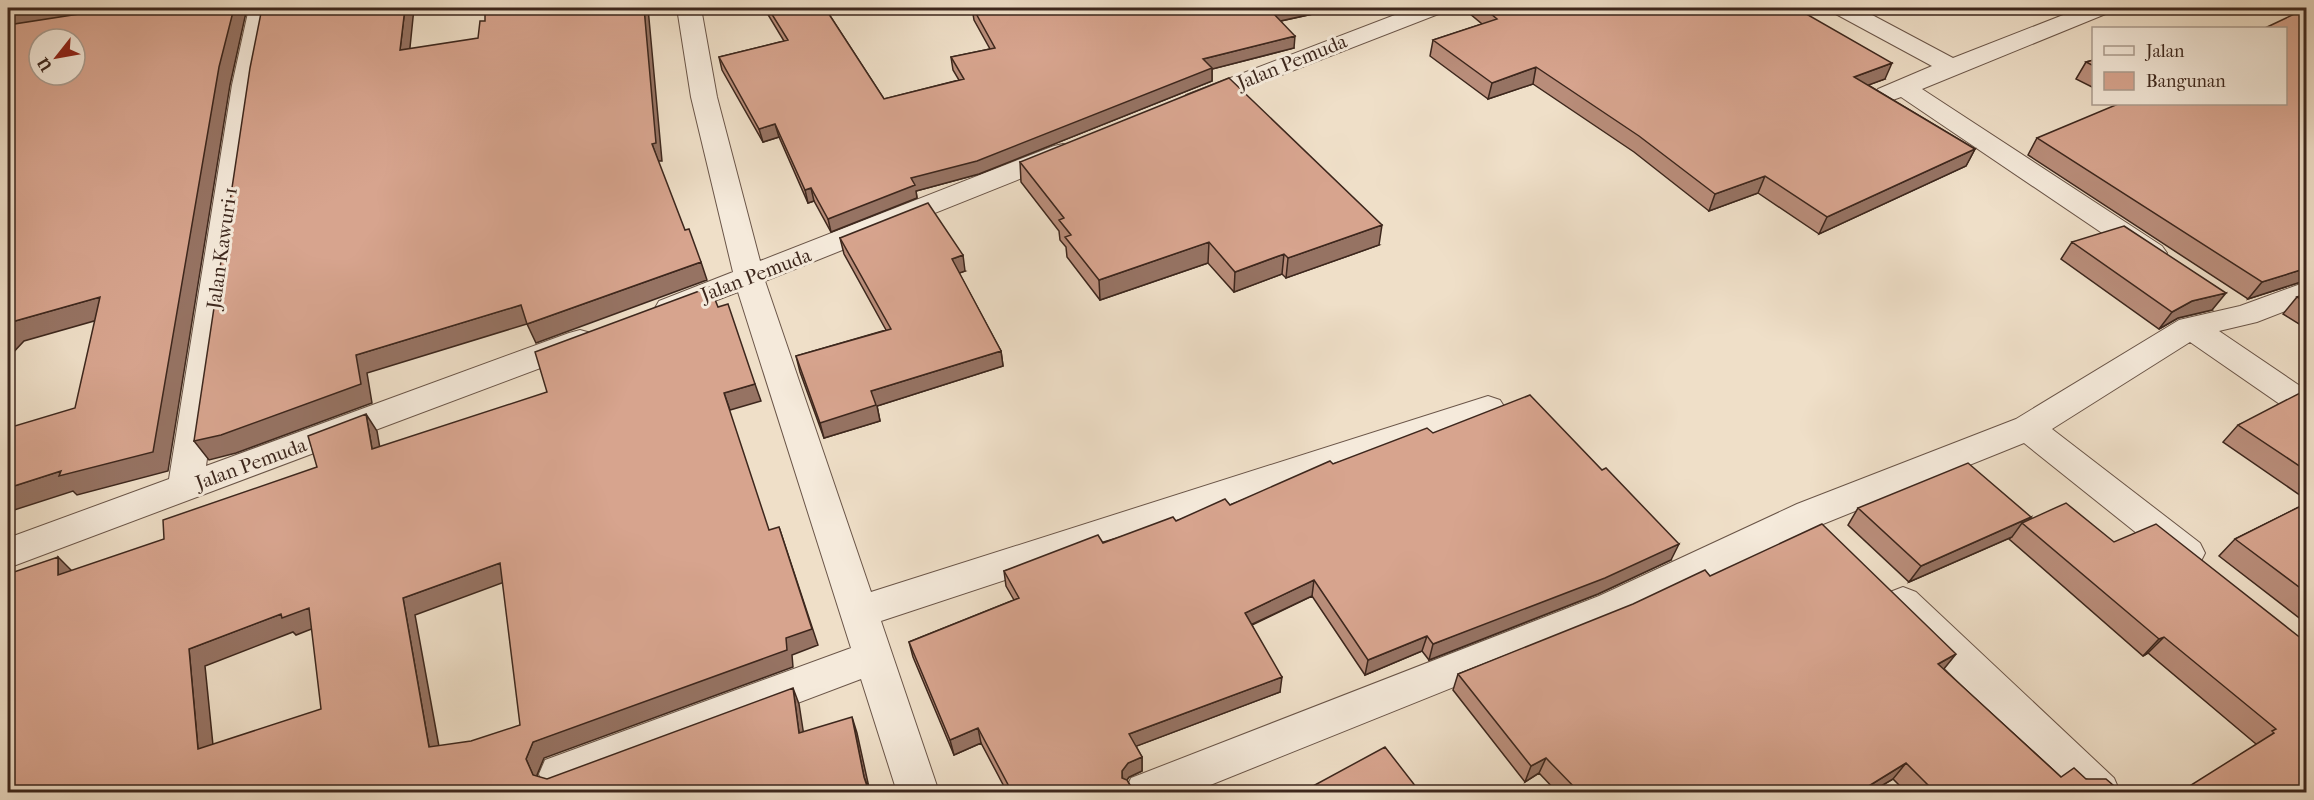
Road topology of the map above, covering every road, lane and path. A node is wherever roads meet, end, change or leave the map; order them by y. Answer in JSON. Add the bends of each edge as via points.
{"nodes":[{"id":1,"x":260,"y":8,"type":"edge"},
{"id":2,"x":689,"y":8,"type":"edge"},
{"id":3,"x":1433,"y":8,"type":"edge"},
{"id":4,"x":1842,"y":8,"type":"edge"},
{"id":5,"x":2100,"y":8,"type":"edge"},
{"id":6,"x":1952,"y":67,"type":"junction"},
{"id":7,"x":1168,"y":110,"type":"edge"},
{"id":8,"x":1091,"y":140,"type":"edge"},
{"id":9,"x":2177,"y":269,"type":"edge"},
{"id":10,"x":749,"y":278,"type":"junction"},
{"id":11,"x":2307,"y":292,"type":"edge"},
{"id":12,"x":2216,"y":295,"type":"edge"},
{"id":13,"x":2246,"y":315,"type":"junction"},
{"id":14,"x":639,"y":319,"type":"edge"},
{"id":15,"x":2190,"y":327,"type":"junction"},
{"id":16,"x":606,"y":332,"type":"edge"},
{"id":17,"x":2307,"y":406,"type":"edge"},
{"id":18,"x":1488,"y":408,"type":"dead end"},
{"id":19,"x":2028,"y":428,"type":"junction"},
{"id":20,"x":185,"y":488,"type":"junction"},
{"id":21,"x":8,"y":553,"type":"edge"},
{"id":22,"x":2214,"y":574,"type":"edge"},
{"id":23,"x":1879,"y":580,"type":"edge"},
{"id":24,"x":859,"y":612,"type":"junction"},
{"id":25,"x":873,"y":657,"type":"junction"},
{"id":26,"x":560,"y":774,"type":"edge"},
{"id":27,"x":918,"y":792,"type":"edge"},
{"id":28,"x":1146,"y":792,"type":"edge"},
{"id":29,"x":2098,"y":792,"type":"edge"}],
"edges":[{"from":1,"to":20,"type":"street","name":"Jalan Kawuri 1","via":[[245,84]]},
{"from":2,"to":10,"type":"street","via":[[704,97]]},
{"from":3,"to":7,"type":"street","name":"Jalan Pemuda"},
{"from":4,"to":6,"type":"street"},
{"from":5,"to":6,"type":"street"},
{"from":6,"to":9,"type":"street","via":[[1889,93]]},
{"from":8,"to":10,"type":"street","name":"Jalan Pemuda"},
{"from":10,"to":14,"type":"street","name":"Jalan Pemuda"},
{"from":10,"to":24,"type":"street"},
{"from":11,"to":13,"type":"street"},
{"from":12,"to":13,"type":"street"},
{"from":13,"to":15,"type":"street"},
{"from":15,"to":17,"type":"street"},
{"from":15,"to":19,"type":"street"},
{"from":16,"to":20,"type":"street","name":"Jalan Pemuda"},
{"from":18,"to":24,"type":"street"},
{"from":19,"to":22,"type":"street"},
{"from":19,"to":28,"type":"street","via":[[1823,527]]},
{"from":20,"to":21,"type":"street","name":"Jalan Pemuda"},
{"from":23,"to":29,"type":"street"},
{"from":24,"to":25,"type":"street"},
{"from":25,"to":26,"type":"street"},
{"from":25,"to":27,"type":"street"}]}
